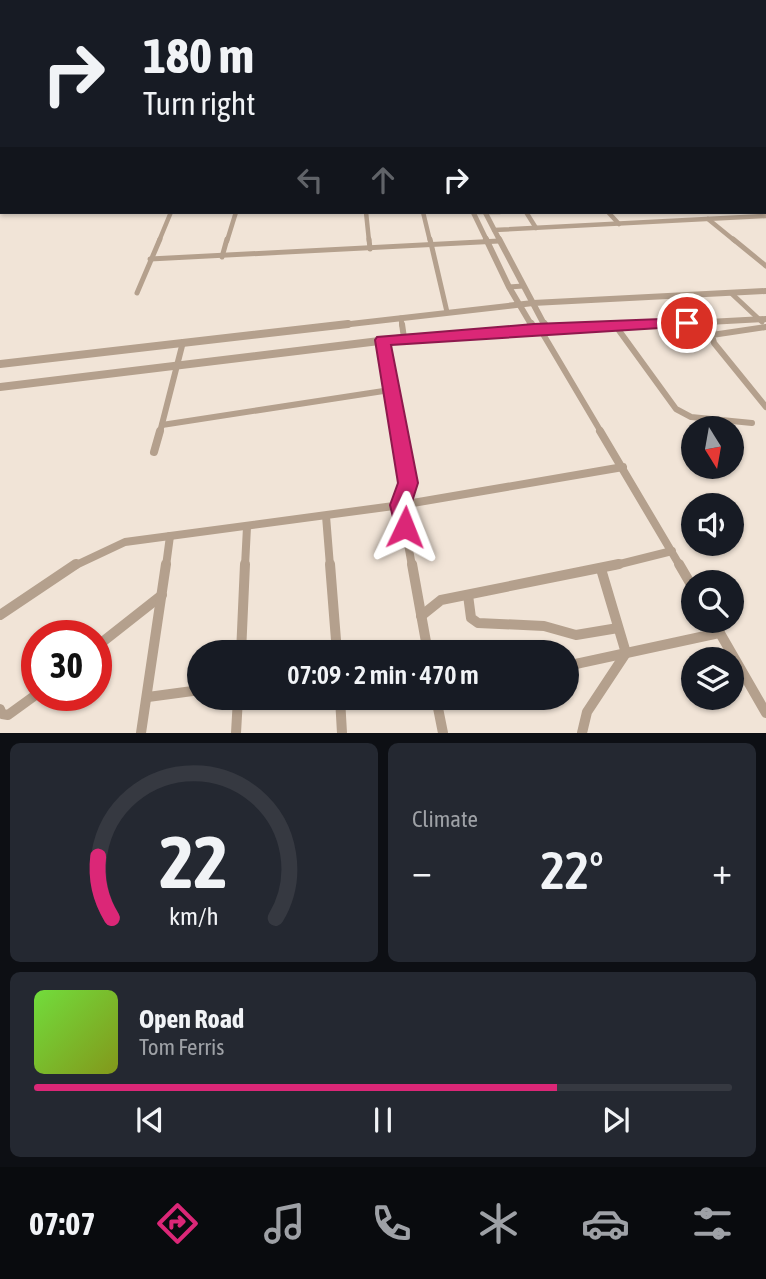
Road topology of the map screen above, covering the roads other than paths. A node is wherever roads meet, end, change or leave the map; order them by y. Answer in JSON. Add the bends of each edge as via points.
{"nodes":[{"id":1,"x":170,"y":214,"type":"edge"},
{"id":2,"x":235,"y":214,"type":"edge"},
{"id":3,"x":366,"y":214,"type":"edge"},
{"id":4,"x":424,"y":214,"type":"edge"},
{"id":5,"x":474,"y":214,"type":"edge"},
{"id":6,"x":486,"y":214,"type":"edge"},
{"id":7,"x":527,"y":214,"type":"edge"},
{"id":8,"x":610,"y":214,"type":"edge"},
{"id":9,"x":713,"y":214,"type":"edge"},
{"id":10,"x":747,"y":214,"type":"edge"},
{"id":11,"x":766,"y":216,"type":"edge"},
{"id":12,"x":751,"y":217,"type":"junction"},
{"id":13,"x":718,"y":218,"type":"junction"},
{"id":14,"x":708,"y":219,"type":"junction"},
{"id":15,"x":619,"y":224,"type":"junction"},
{"id":16,"x":536,"y":228,"type":"junction"},
{"id":17,"x":494,"y":230,"type":"junction"},
{"id":18,"x":499,"y":241,"type":"junction"},
{"id":19,"x":487,"y":242,"type":"junction"},
{"id":20,"x":433,"y":246,"type":"junction"},
{"id":21,"x":370,"y":249,"type":"junction"},
{"id":22,"x":222,"y":257,"type":"junction"},
{"id":23,"x":150,"y":259,"type":"junction"},
{"id":24,"x":509,"y":260,"type":"junction"},
{"id":25,"x":496,"y":261,"type":"junction"},
{"id":26,"x":766,"y":266,"type":"edge"},
{"id":27,"x":509,"y":286,"type":"junction"},
{"id":28,"x":523,"y":286,"type":"junction"},
{"id":29,"x":766,"y":291,"type":"edge"},
{"id":30,"x":137,"y":293,"type":"dead end"},
{"id":31,"x":731,"y":293,"type":"junction"},
{"id":32,"x":533,"y":303,"type":"junction"},
{"id":33,"x":519,"y":304,"type":"junction"},
{"id":34,"x":447,"y":312,"type":"junction"},
{"id":35,"x":401,"y":318,"type":"junction"},
{"id":36,"x":762,"y":319,"type":"edge"},
{"id":37,"x":615,"y":326,"type":"junction"},
{"id":38,"x":766,"y":326,"type":"edge"},
{"id":39,"x":540,"y":329,"type":"junction"},
{"id":40,"x":404,"y":338,"type":"junction"},
{"id":41,"x":382,"y":340,"type":"junction"},
{"id":42,"x":183,"y":342,"type":"junction"},
{"id":43,"x":0,"y":364,"type":"edge"},
{"id":44,"x":179,"y":365,"type":"junction"},
{"id":45,"x":0,"y":387,"type":"edge"},
{"id":46,"x":390,"y":390,"type":"junction"},
{"id":47,"x":766,"y":407,"type":"edge"},
{"id":48,"x":752,"y":423,"type":"dead end"},
{"id":49,"x":162,"y":425,"type":"junction"},
{"id":50,"x":154,"y":452,"type":"dead end"},
{"id":51,"x":623,"y":467,"type":"junction"},
{"id":52,"x":401,"y":505,"type":"junction"},
{"id":53,"x":326,"y":516,"type":"junction"},
{"id":54,"x":247,"y":527,"type":"junction"},
{"id":55,"x":170,"y":536,"type":"junction"},
{"id":56,"x":672,"y":551,"type":"junction"},
{"id":57,"x":601,"y":569,"type":"junction"},
{"id":58,"x":683,"y":570,"type":"edge"},
{"id":59,"x":162,"y":595,"type":"junction"},
{"id":60,"x":468,"y":595,"type":"junction"},
{"id":61,"x":0,"y":615,"type":"edge"},
{"id":62,"x":421,"y":616,"type":"junction"},
{"id":63,"x":618,"y":628,"type":"junction"},
{"id":64,"x":715,"y":633,"type":"edge"},
{"id":65,"x":720,"y":633,"type":"edge"},
{"id":66,"x":112,"y":634,"type":"edge"},
{"id":67,"x":241,"y":640,"type":"edge"},
{"id":68,"x":336,"y":640,"type":"edge"},
{"id":69,"x":425,"y":640,"type":"edge"},
{"id":70,"x":626,"y":653,"type":"junction"},
{"id":71,"x":579,"y":663,"type":"edge"},
{"id":72,"x":187,"y":692,"type":"edge"},
{"id":73,"x":148,"y":697,"type":"junction"},
{"id":74,"x":21,"y":706,"type":"edge"},
{"id":75,"x":0,"y":709,"type":"edge"},
{"id":76,"x":237,"y":710,"type":"edge"},
{"id":77,"x":341,"y":710,"type":"edge"},
{"id":78,"x":438,"y":710,"type":"edge"},
{"id":79,"x":766,"y":713,"type":"edge"},
{"id":80,"x":141,"y":733,"type":"edge"},
{"id":81,"x":236,"y":733,"type":"edge"},
{"id":82,"x":342,"y":733,"type":"edge"},
{"id":83,"x":443,"y":733,"type":"edge"},
{"id":84,"x":582,"y":733,"type":"edge"}],
"edges":[{"from":1,"to":23,"type":"street"},
{"from":2,"to":22,"type":"street"},
{"from":3,"to":21,"type":"street"},
{"from":4,"to":20,"type":"street"},
{"from":5,"to":19,"type":"street"},
{"from":6,"to":17,"type":"street"},
{"from":7,"to":16,"type":"street"},
{"from":8,"to":15,"type":"street"},
{"from":9,"to":13,"type":"street"},
{"from":10,"to":12,"type":"street"},
{"from":11,"to":12,"type":"street"},
{"from":12,"to":13,"type":"street"},
{"from":13,"to":14,"type":"street"},
{"from":14,"to":15,"type":"street"},
{"from":14,"to":26,"type":"street"},
{"from":15,"to":16,"type":"street"},
{"from":16,"to":17,"type":"street"},
{"from":17,"to":18,"type":"street"},
{"from":18,"to":19,"type":"street"},
{"from":18,"to":24,"type":"street"},
{"from":19,"to":20,"type":"street"},
{"from":19,"to":25,"type":"street"},
{"from":20,"to":21,"type":"street"},
{"from":20,"to":34,"type":"street"},
{"from":21,"to":22,"type":"street"},
{"from":22,"to":23,"type":"street"},
{"from":23,"to":30,"type":"street"},
{"from":24,"to":25,"type":"street"},
{"from":24,"to":28,"type":"street"},
{"from":25,"to":27,"type":"street"},
{"from":27,"to":28,"type":"street"},
{"from":27,"to":33,"type":"street"},
{"from":28,"to":32,"type":"street"},
{"from":29,"to":31,"type":"street"},
{"from":31,"to":32,"type":"street"},
{"from":31,"to":36,"type":"street"},
{"from":32,"to":33,"type":"street"},
{"from":32,"to":39,"type":"street"},
{"from":33,"to":34,"type":"street"},
{"from":33,"to":39,"type":"street"},
{"from":34,"to":35,"type":"street"},
{"from":35,"to":40,"type":"street"},
{"from":35,"to":42,"type":"street"},
{"from":36,"to":37,"type":"street"},
{"from":36,"to":38,"type":"street"},
{"from":37,"to":39,"type":"street"},
{"from":37,"to":48,"type":"street","via":[[676,409],[691,417]]},
{"from":38,"to":47,"type":"street","via":[[712,337]]},
{"from":39,"to":40,"type":"street"},
{"from":39,"to":51,"type":"street"},
{"from":40,"to":41,"type":"street"},
{"from":41,"to":44,"type":"street"},
{"from":41,"to":46,"type":"street"},
{"from":42,"to":43,"type":"street"},
{"from":42,"to":44,"type":"street"},
{"from":44,"to":45,"type":"street"},
{"from":44,"to":49,"type":"street"},
{"from":46,"to":49,"type":"street"},
{"from":46,"to":52,"type":"street","via":[[408,483]]},
{"from":49,"to":50,"type":"street"},
{"from":51,"to":52,"type":"street"},
{"from":51,"to":56,"type":"street"},
{"from":52,"to":53,"type":"street"},
{"from":52,"to":62,"type":"street"},
{"from":53,"to":54,"type":"street"},
{"from":53,"to":68,"type":"street"},
{"from":54,"to":55,"type":"street"},
{"from":54,"to":67,"type":"street"},
{"from":55,"to":59,"type":"street"},
{"from":55,"to":61,"type":"street","via":[[125,542],[95,553]]},
{"from":56,"to":57,"type":"street"},
{"from":56,"to":58,"type":"street"},
{"from":57,"to":60,"type":"street"},
{"from":57,"to":63,"type":"street"},
{"from":59,"to":66,"type":"street"},
{"from":59,"to":73,"type":"street"},
{"from":60,"to":62,"type":"street","via":[[433,604]]},
{"from":60,"to":63,"type":"street","via":[[471,618],[478,622],[544,626],[576,635]]},
{"from":62,"to":69,"type":"street"},
{"from":63,"to":70,"type":"street"},
{"from":64,"to":70,"type":"street"},
{"from":65,"to":79,"type":"street"},
{"from":70,"to":71,"type":"street"},
{"from":70,"to":84,"type":"street","via":[[587,712]]},
{"from":72,"to":73,"type":"street"},
{"from":73,"to":80,"type":"street"},
{"from":74,"to":75,"type":"street","via":[[8,715],[2,715]]},
{"from":76,"to":81,"type":"street"},
{"from":77,"to":82,"type":"street"},
{"from":78,"to":83,"type":"street"}]}
